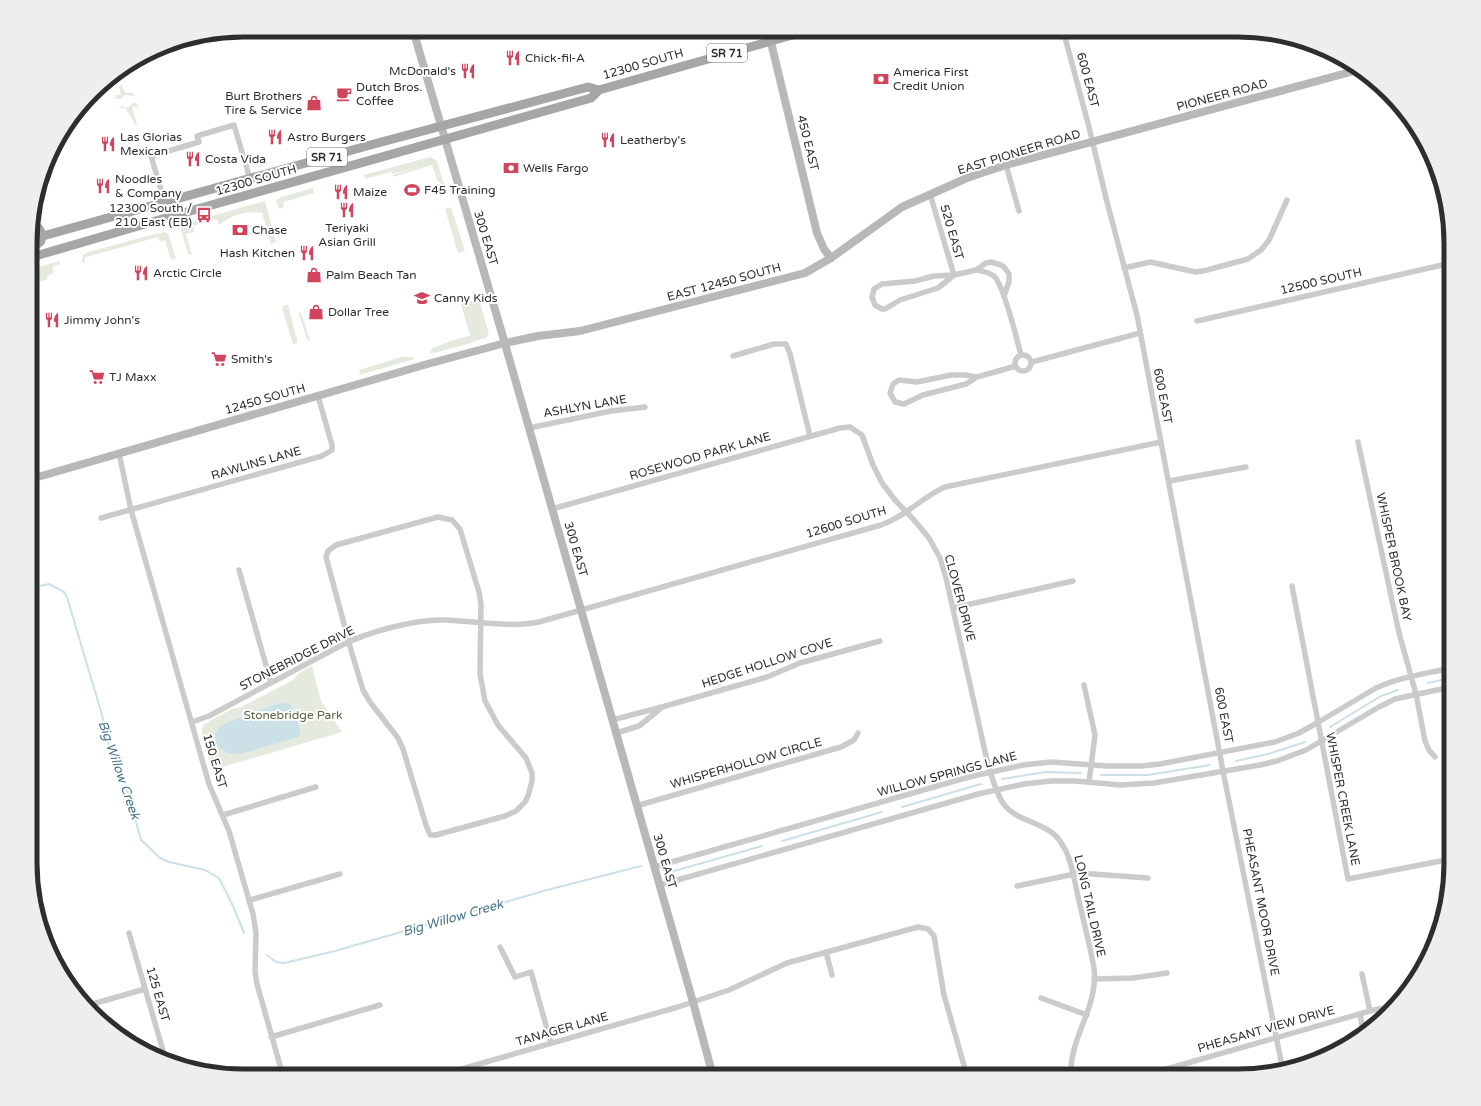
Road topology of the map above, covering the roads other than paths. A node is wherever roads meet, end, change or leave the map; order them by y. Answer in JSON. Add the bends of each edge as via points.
{"nodes":[{"id":1,"x":415,"y":37,"type":"edge"},
{"id":2,"x":770,"y":37,"type":"edge"},
{"id":3,"x":785,"y":37,"type":"edge"},
{"id":4,"x":1065,"y":37,"type":"edge"},
{"id":5,"x":771,"y":41,"type":"junction"},
{"id":6,"x":1352,"y":72,"type":"edge"},
{"id":7,"x":599,"y":90,"type":"junction"},
{"id":8,"x":441,"y":126,"type":"junction"},
{"id":9,"x":445,"y":140,"type":"junction"},
{"id":10,"x":1093,"y":142,"type":"junction"},
{"id":11,"x":1006,"y":165,"type":"junction"},
{"id":12,"x":250,"y":179,"type":"junction"},
{"id":13,"x":930,"y":194,"type":"junction"},
{"id":14,"x":1287,"y":200,"type":"dead end"},
{"id":15,"x":165,"y":203,"type":"junction"},
{"id":16,"x":1019,"y":211,"type":"dead end"},
{"id":17,"x":37,"y":227,"type":"edge"},
{"id":18,"x":42,"y":236,"type":"junction"},
{"id":19,"x":37,"y":238,"type":"edge"},
{"id":20,"x":37,"y":245,"type":"edge"},
{"id":21,"x":37,"y":256,"type":"edge"},
{"id":22,"x":831,"y":258,"type":"junction"},
{"id":23,"x":1444,"y":265,"type":"edge"},
{"id":24,"x":1124,"y":268,"type":"junction"},
{"id":25,"x":976,"y":270,"type":"junction"},
{"id":26,"x":954,"y":275,"type":"junction"},
{"id":27,"x":1004,"y":296,"type":"junction"},
{"id":28,"x":1197,"y":321,"type":"dead end"},
{"id":29,"x":1140,"y":333,"type":"junction"},
{"id":30,"x":505,"y":343,"type":"junction"},
{"id":31,"x":733,"y":356,"type":"dead end"},
{"id":32,"x":1021,"y":356,"type":"junction"},
{"id":33,"x":1032,"y":362,"type":"junction"},
{"id":34,"x":1016,"y":366,"type":"junction"},
{"id":35,"x":977,"y":377,"type":"junction"},
{"id":36,"x":318,"y":396,"type":"junction"},
{"id":37,"x":644,"y":407,"type":"dead end"},
{"id":38,"x":529,"y":428,"type":"junction"},
{"id":39,"x":854,"y":429,"type":"joint"},
{"id":40,"x":810,"y":436,"type":"junction"},
{"id":41,"x":1161,"y":442,"type":"junction"},
{"id":42,"x":1358,"y":442,"type":"dead end"},
{"id":43,"x":119,"y":453,"type":"junction"},
{"id":44,"x":1246,"y":467,"type":"dead end"},
{"id":45,"x":37,"y":477,"type":"edge"},
{"id":46,"x":1169,"y":481,"type":"junction"},
{"id":47,"x":552,"y":509,"type":"junction"},
{"id":48,"x":130,"y":510,"type":"junction"},
{"id":49,"x":905,"y":512,"type":"junction"},
{"id":50,"x":101,"y":518,"type":"dead end"},
{"id":51,"x":239,"y":570,"type":"dead end"},
{"id":52,"x":1073,"y":581,"type":"dead end"},
{"id":53,"x":1292,"y":586,"type":"dead end"},
{"id":54,"x":953,"y":608,"type":"junction"},
{"id":55,"x":581,"y":610,"type":"junction"},
{"id":56,"x":480,"y":622,"type":"junction"},
{"id":57,"x":349,"y":641,"type":"junction"},
{"id":58,"x":880,"y":641,"type":"dead end"},
{"id":59,"x":1444,"y":669,"type":"edge"},
{"id":60,"x":1411,"y":676,"type":"junction"},
{"id":61,"x":271,"y":683,"type":"junction"},
{"id":62,"x":1084,"y":685,"type":"dead end"},
{"id":63,"x":1444,"y":688,"type":"edge"},
{"id":64,"x":1416,"y":694,"type":"junction"},
{"id":65,"x":662,"y":707,"type":"junction"},
{"id":66,"x":612,"y":720,"type":"junction"},
{"id":67,"x":192,"y":722,"type":"junction"},
{"id":68,"x":1317,"y":723,"type":"junction"},
{"id":69,"x":616,"y":733,"type":"junction"},
{"id":70,"x":858,"y":733,"type":"dead end"},
{"id":71,"x":1321,"y":742,"type":"junction"},
{"id":72,"x":1220,"y":752,"type":"junction"},
{"id":73,"x":1435,"y":757,"type":"dead end"},
{"id":74,"x":1092,"y":764,"type":"junction"},
{"id":75,"x":1223,"y":771,"type":"junction"},
{"id":76,"x":991,"y":772,"type":"junction"},
{"id":77,"x":1089,"y":782,"type":"junction"},
{"id":78,"x":316,"y":787,"type":"dead end"},
{"id":79,"x":997,"y":790,"type":"junction"},
{"id":80,"x":636,"y":806,"type":"junction"},
{"id":81,"x":223,"y":814,"type":"junction"},
{"id":82,"x":1444,"y":860,"type":"edge"},
{"id":83,"x":654,"y":867,"type":"junction"},
{"id":84,"x":340,"y":874,"type":"dead end"},
{"id":85,"x":1072,"y":874,"type":"junction"},
{"id":86,"x":1148,"y":878,"type":"dead end"},
{"id":87,"x":660,"y":885,"type":"junction"},
{"id":88,"x":1016,"y":886,"type":"dead end"},
{"id":89,"x":250,"y":900,"type":"junction"},
{"id":90,"x":129,"y":933,"type":"dead end"},
{"id":91,"x":500,"y":947,"type":"dead end"},
{"id":92,"x":826,"y":952,"type":"junction"},
{"id":93,"x":1167,"y":974,"type":"dead end"},
{"id":94,"x":1362,"y":974,"type":"dead end"},
{"id":95,"x":832,"y":975,"type":"dead end"},
{"id":96,"x":1094,"y":979,"type":"junction"},
{"id":97,"x":145,"y":989,"type":"junction"},
{"id":98,"x":1041,"y":998,"type":"dead end"},
{"id":99,"x":693,"y":1002,"type":"junction"},
{"id":100,"x":92,"y":1004,"type":"edge"},
{"id":101,"x":380,"y":1005,"type":"dead end"},
{"id":102,"x":1385,"y":1007,"type":"edge"},
{"id":103,"x":1370,"y":1011,"type":"junction"},
{"id":104,"x":1360,"y":1014,"type":"junction"},
{"id":105,"x":1087,"y":1016,"type":"junction"},
{"id":106,"x":1362,"y":1026,"type":"edge"},
{"id":107,"x":271,"y":1037,"type":"junction"},
{"id":108,"x":1277,"y":1038,"type":"junction"},
{"id":109,"x":551,"y":1044,"type":"junction"},
{"id":110,"x":164,"y":1053,"type":"edge"},
{"id":111,"x":1282,"y":1064,"type":"edge"},
{"id":112,"x":280,"y":1069,"type":"edge"},
{"id":113,"x":462,"y":1069,"type":"edge"},
{"id":114,"x":711,"y":1069,"type":"edge"},
{"id":115,"x":965,"y":1069,"type":"edge"},
{"id":116,"x":1071,"y":1069,"type":"edge"},
{"id":117,"x":1167,"y":1069,"type":"edge"}],
"edges":[{"from":1,"to":8,"type":"street","name":"300 EAST"},
{"from":2,"to":5,"type":"street","name":"450 EAST"},
{"from":3,"to":5,"type":"main road","name":"12300 SOUTH","number":"SR 71"},
{"from":4,"to":10,"type":"street","name":"600 EAST"},
{"from":5,"to":7,"type":"main road","name":"12300 SOUTH","number":"SR 71"},
{"from":5,"to":22,"type":"street","name":"450 EAST","via":[[817,233]]},
{"from":6,"to":10,"type":"street","name":"PIONEER ROAD"},
{"from":7,"to":8,"type":"main road","name":"12300 SOUTH","number":"SR 71","via":[[588,87]]},
{"from":7,"to":9,"type":"main road","name":"12300 SOUTH","number":"SR 71","via":[[591,98]]},
{"from":8,"to":9,"type":"street","name":"300 EAST"},
{"from":8,"to":12,"type":"main road","name":"12300 SOUTH","number":"SR 71"},
{"from":9,"to":21,"type":"main road","name":"12300 SOUTH","number":"SR 71"},
{"from":9,"to":30,"type":"street","name":"300 EAST"},
{"from":10,"to":11,"type":"street","name":"EAST PIONEER ROAD"},
{"from":10,"to":24,"type":"street","name":"600 EAST"},
{"from":11,"to":13,"type":"street","name":"EAST PIONEER ROAD"},
{"from":11,"to":16,"type":"street"},
{"from":12,"to":15,"type":"main road","name":"12300 SOUTH","number":"SR 71"},
{"from":12,"to":15,"type":"street","via":[[234,125],[197,136],[199,142],[151,156]]},
{"from":13,"to":22,"type":"street","name":"EAST 12450 SOUTH","via":[[902,207]]},
{"from":13,"to":26,"type":"street","name":"520 EAST"},
{"from":14,"to":24,"type":"street","via":[[1269,240],[1261,250],[1248,259],[1196,272],[1150,262]]},
{"from":15,"to":18,"type":"main road","name":"12300 SOUTH","number":"SR 71"},
{"from":17,"to":18,"type":"main road"},
{"from":18,"to":19,"type":"main road","name":"12300 SOUTH","number":"SR 71"},
{"from":18,"to":20,"type":"main road"},
{"from":22,"to":30,"type":"street","name":"EAST 12450 SOUTH","via":[[805,273],[580,332],[538,336]]},
{"from":23,"to":28,"type":"street","name":"12500 SOUTH"},
{"from":24,"to":29,"type":"street","name":"600 EAST"},
{"from":25,"to":26,"type":"street"},
{"from":25,"to":27,"type":"street","via":[[995,276]]},
{"from":25,"to":27,"type":"street","via":[[991,262],[1004,267],[1010,278]]},
{"from":26,"to":26,"type":"street","via":[[938,288],[900,300],[885,309],[875,305],[872,297],[874,289],[882,284]]},
{"from":27,"to":32,"type":"street"},
{"from":29,"to":33,"type":"street"},
{"from":29,"to":41,"type":"street","name":"600 EAST"},
{"from":30,"to":36,"type":"street","name":"12450 SOUTH"},
{"from":30,"to":38,"type":"street","name":"300 EAST"},
{"from":31,"to":40,"type":"street","via":[[774,344],[786,344]]},
{"from":32,"to":33,"type":"street","via":[[1029,357]]},
{"from":32,"to":34,"type":"street","via":[[1017,359]]},
{"from":33,"to":34,"type":"street","via":[[1026,371],[1020,371]]},
{"from":34,"to":35,"type":"street"},
{"from":35,"to":35,"type":"street","via":[[966,384],[923,395],[904,404],[894,402],[890,393],[893,384],[899,380],[917,382],[952,375]]},
{"from":36,"to":43,"type":"street","name":"12450 SOUTH"},
{"from":36,"to":48,"type":"street","name":"RAWLINS LANE","via":[[332,445],[332,450],[328,453]]},
{"from":37,"to":38,"type":"street","name":"ASHLYN LANE"},
{"from":38,"to":47,"type":"street","name":"300 EAST"},
{"from":39,"to":40,"type":"street","name":"ROSEWOOD PARK LANE","via":[[845,427]]},
{"from":39,"to":49,"type":"street","name":"CLOVER DRIVE","via":[[865,440],[882,483]]},
{"from":40,"to":47,"type":"street","name":"ROSEWOOD PARK LANE"},
{"from":41,"to":46,"type":"street","name":"600 EAST"},
{"from":41,"to":49,"type":"street","name":"12600 SOUTH","via":[[953,485],[930,494]]},
{"from":42,"to":60,"type":"street","name":"WHISPER BROOK BAY","via":[[1399,633]]},
{"from":43,"to":45,"type":"street","name":"12450 SOUTH"},
{"from":43,"to":48,"type":"street","name":"150 EAST"},
{"from":44,"to":46,"type":"street"},
{"from":46,"to":72,"type":"street","name":"600 EAST"},
{"from":47,"to":55,"type":"street","name":"300 EAST"},
{"from":48,"to":50,"type":"street","name":"RAWLINS LANE"},
{"from":48,"to":67,"type":"street","name":"150 EAST"},
{"from":49,"to":54,"type":"street","name":"CLOVER DRIVE","via":[[922,529],[935,548],[943,567]]},
{"from":49,"to":55,"type":"street","name":"12600 SOUTH","via":[[881,525]]},
{"from":51,"to":61,"type":"street"},
{"from":52,"to":54,"type":"street"},
{"from":53,"to":68,"type":"street","name":"WHISPER CREEK LANE"},
{"from":54,"to":76,"type":"street","name":"CLOVER DRIVE"},
{"from":55,"to":56,"type":"street","name":"STONEBRIDGE DRIVE","via":[[532,624]]},
{"from":55,"to":66,"type":"street","name":"300 EAST"},
{"from":56,"to":57,"type":"street","name":"STONEBRIDGE DRIVE","via":[[425,622],[392,628]]},
{"from":56,"to":57,"type":"street","via":[[479,592],[462,533],[452,520],[443,517],[433,518],[336,545],[328,551],[327,563]]},
{"from":56,"to":57,"type":"street","via":[[480,674],[485,701],[498,725],[530,765],[531,788],[525,802],[510,814],[442,834],[430,835],[404,750],[366,696]]},
{"from":57,"to":61,"type":"street","name":"STONEBRIDGE DRIVE"},
{"from":58,"to":65,"type":"street","name":"HEDGE HOLLOW COVE","via":[[800,663],[767,677]]},
{"from":59,"to":60,"type":"street","name":"WILLOW SPRINGS LANE"},
{"from":60,"to":64,"type":"street","name":"WHISPER BROOK BAY"},
{"from":60,"to":68,"type":"street","name":"WILLOW SPRINGS LANE","via":[[1376,688]]},
{"from":61,"to":67,"type":"street","name":"STONEBRIDGE DRIVE","via":[[209,716]]},
{"from":62,"to":74,"type":"street","via":[[1094,731]]},
{"from":63,"to":64,"type":"street"},
{"from":64,"to":71,"type":"street","via":[[1383,705]]},
{"from":64,"to":73,"type":"street","name":"WHISPER BROOK BAY","via":[[1425,741]]},
{"from":65,"to":66,"type":"street","name":"HEDGE HOLLOW COVE"},
{"from":65,"to":69,"type":"street","name":"HEDGE HOLLOW COVE","via":[[639,726]]},
{"from":66,"to":69,"type":"street","name":"300 EAST"},
{"from":67,"to":81,"type":"street","name":"150 EAST","via":[[209,784]]},
{"from":68,"to":71,"type":"street","name":"WHISPER CREEK LANE"},
{"from":68,"to":72,"type":"street","name":"WILLOW SPRINGS LANE","via":[[1275,742]]},
{"from":69,"to":80,"type":"street","name":"300 EAST"},
{"from":70,"to":80,"type":"street","name":"WHISPERHOLLOW CIRCLE","via":[[854,740],[841,747]]},
{"from":71,"to":75,"type":"street","via":[[1277,761]]},
{"from":71,"to":82,"type":"street","name":"WHISPER CREEK LANE","via":[[1348,880]]},
{"from":72,"to":74,"type":"street","name":"WILLOW SPRINGS LANE","via":[[1141,766]]},
{"from":72,"to":75,"type":"street","name":"600 EAST"},
{"from":74,"to":76,"type":"street","name":"WILLOW SPRINGS LANE","via":[[1051,762]]},
{"from":74,"to":77,"type":"street"},
{"from":75,"to":77,"type":"street","via":[[1138,785]]},
{"from":75,"to":108,"type":"street","name":"PHEASANT MOOR DRIVE"},
{"from":76,"to":79,"type":"street","name":"LONG TAIL DRIVE"},
{"from":76,"to":83,"type":"street","name":"WILLOW SPRINGS LANE"},
{"from":77,"to":79,"type":"street","via":[[1051,781]]},
{"from":78,"to":81,"type":"street"},
{"from":79,"to":85,"type":"street","name":"LONG TAIL DRIVE","via":[[1010,811],[1040,825],[1056,836],[1066,851]]},
{"from":79,"to":87,"type":"street"},
{"from":80,"to":83,"type":"street","name":"300 EAST"},
{"from":81,"to":89,"type":"street","name":"150 EAST"},
{"from":83,"to":87,"type":"street","name":"300 EAST"},
{"from":84,"to":89,"type":"street"},
{"from":85,"to":86,"type":"street","via":[[1092,873]]},
{"from":85,"to":88,"type":"street"},
{"from":85,"to":96,"type":"street","name":"LONG TAIL DRIVE"},
{"from":87,"to":99,"type":"street","name":"300 EAST"},
{"from":89,"to":107,"type":"street","name":"150 EAST","via":[[255,923],[255,972]]},
{"from":90,"to":97,"type":"street","name":"125 EAST"},
{"from":91,"to":109,"type":"street","via":[[515,977],[531,972]]},
{"from":92,"to":95,"type":"street"},
{"from":92,"to":99,"type":"street","via":[[781,966],[733,988]]},
{"from":92,"to":115,"type":"street","via":[[914,927],[924,927],[930,931],[935,939],[944,995]]},
{"from":93,"to":96,"type":"street"},
{"from":94,"to":103,"type":"street"},
{"from":96,"to":105,"type":"street","name":"LONG TAIL DRIVE"},
{"from":97,"to":100,"type":"street"},
{"from":97,"to":110,"type":"street","name":"125 EAST"},
{"from":98,"to":105,"type":"street"},
{"from":99,"to":109,"type":"street","name":"TANAGER LANE"},
{"from":99,"to":114,"type":"street","name":"300 EAST"},
{"from":101,"to":107,"type":"street"},
{"from":102,"to":103,"type":"street","name":"PHEASANT VIEW DRIVE"},
{"from":103,"to":104,"type":"street","name":"PHEASANT VIEW DRIVE"},
{"from":104,"to":106,"type":"street"},
{"from":104,"to":108,"type":"street","name":"PHEASANT VIEW DRIVE"},
{"from":105,"to":116,"type":"street","name":"LONG TAIL DRIVE","via":[[1074,1044]]},
{"from":107,"to":112,"type":"street","name":"150 EAST"},
{"from":108,"to":111,"type":"street","name":"PHEASANT MOOR DRIVE"},
{"from":108,"to":117,"type":"street","name":"PHEASANT VIEW DRIVE"},
{"from":109,"to":113,"type":"street","name":"TANAGER LANE"}]}
